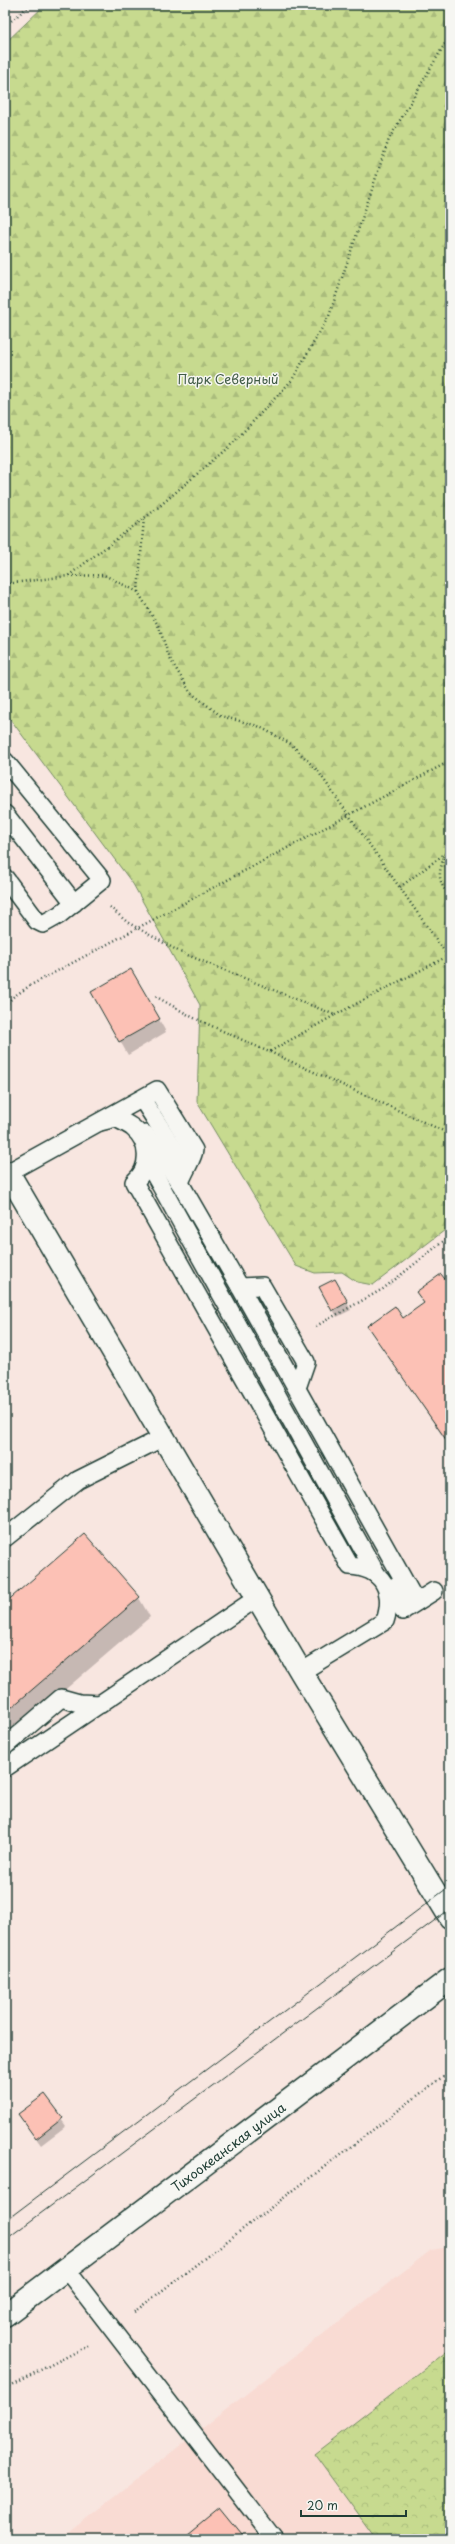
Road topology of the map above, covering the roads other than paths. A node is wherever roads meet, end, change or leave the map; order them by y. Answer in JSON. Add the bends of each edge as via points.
{"nodes":[{"id":1,"x":5,"y":761,"type":"edge"},
{"id":2,"x":5,"y":814,"type":"edge"},
{"id":3,"x":8,"y":887,"type":"edge"},
{"id":4,"x":74,"y":903,"type":"junction"},
{"id":5,"x":126,"y":1108,"type":"junction"},
{"id":6,"x":100,"y":1122,"type":"junction"},
{"id":7,"x":8,"y":1174,"type":"edge"},
{"id":8,"x":180,"y":1183,"type":"junction"},
{"id":9,"x":240,"y":1287,"type":"junction"},
{"id":10,"x":297,"y":1388,"type":"junction"},
{"id":11,"x":162,"y":1438,"type":"junction"},
{"id":12,"x":5,"y":1538,"type":"edge"},
{"id":13,"x":434,"y":1591,"type":"dead end"},
{"id":14,"x":257,"y":1598,"type":"junction"},
{"id":15,"x":409,"y":1606,"type":"junction"},
{"id":16,"x":385,"y":1621,"type":"junction"},
{"id":17,"x":301,"y":1672,"type":"junction"},
{"id":18,"x":101,"y":1704,"type":"junction"},
{"id":19,"x":5,"y":1746,"type":"edge"},
{"id":20,"x":5,"y":1768,"type":"edge"},
{"id":21,"x":450,"y":1917,"type":"edge"},
{"id":22,"x":450,"y":1979,"type":"edge"},
{"id":23,"x":66,"y":2269,"type":"junction"},
{"id":24,"x":5,"y":2314,"type":"edge"},
{"id":25,"x":274,"y":2539,"type":"edge"}],
"edges":[{"from":1,"to":4,"type":"lane","via":[[102,880]]},
{"from":2,"to":4,"type":"lane"},
{"from":3,"to":4,"type":"lane","via":[[42,924]]},
{"from":5,"to":6,"type":"lane"},
{"from":5,"to":8,"type":"lane"},
{"from":5,"to":8,"type":"lane","via":[[142,1099],[186,1167]]},
{"from":6,"to":7,"type":"lane"},
{"from":6,"to":16,"type":"lane","via":[[116,1118],[133,1128],[144,1144],[148,1161],[141,1176],[134,1182],[350,1566],[365,1567],[378,1576],[388,1590],[390,1606]]},
{"from":7,"to":11,"type":"street"},
{"from":8,"to":9,"type":"lane"},
{"from":9,"to":10,"type":"lane"},
{"from":9,"to":10,"type":"lane","via":[[262,1286],[306,1362]]},
{"from":10,"to":15,"type":"lane","via":[[378,1534]]},
{"from":11,"to":12,"type":"lane","via":[[78,1480]]},
{"from":11,"to":14,"type":"street"},
{"from":13,"to":15,"type":"lane"},
{"from":14,"to":17,"type":"street"},
{"from":14,"to":18,"type":"lane"},
{"from":15,"to":16,"type":"lane"},
{"from":16,"to":17,"type":"lane"},
{"from":17,"to":21,"type":"street"},
{"from":18,"to":19,"type":"lane","via":[[79,1703],[61,1698]]},
{"from":18,"to":20,"type":"lane"},
{"from":22,"to":23,"type":"street","name":"Тихоокеанская улица"},
{"from":23,"to":24,"type":"street","name":"Тихоокеанская улица"},
{"from":23,"to":25,"type":"lane"}]}
